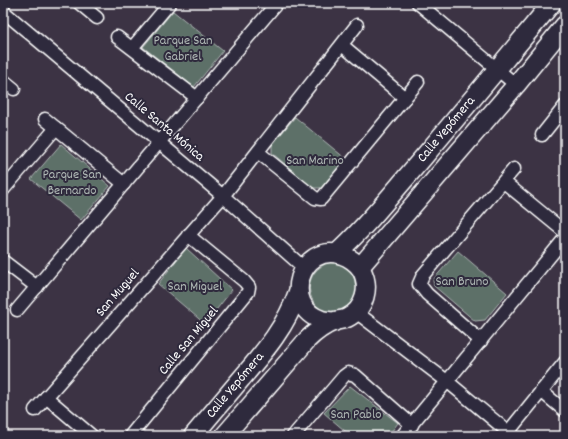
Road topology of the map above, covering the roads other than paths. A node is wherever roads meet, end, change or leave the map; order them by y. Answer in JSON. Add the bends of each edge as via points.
{"nodes":[{"id":1,"x":79,"y":3,"type":"edge"},
{"id":2,"x":170,"y":3,"type":"edge"},
{"id":3,"x":277,"y":3,"type":"edge"},
{"id":4,"x":418,"y":3,"type":"edge"},
{"id":5,"x":552,"y":3,"type":"edge"},
{"id":6,"x":3,"y":11,"type":"edge"},
{"id":7,"x":97,"y":18,"type":"dead end"},
{"id":8,"x":357,"y":25,"type":"dead end"},
{"id":9,"x":565,"y":26,"type":"edge"},
{"id":10,"x":117,"y":37,"type":"dead end"},
{"id":11,"x":342,"y":45,"type":"junction"},
{"id":12,"x":132,"y":48,"type":"junction"},
{"id":13,"x":498,"y":70,"type":"junction"},
{"id":14,"x":3,"y":80,"type":"edge"},
{"id":15,"x":418,"y":82,"type":"dead end"},
{"id":16,"x":516,"y":85,"type":"junction"},
{"id":17,"x":14,"y":89,"type":"dead end"},
{"id":18,"x":197,"y":98,"type":"junction"},
{"id":19,"x":405,"y":98,"type":"junction"},
{"id":20,"x":565,"y":106,"type":"edge"},
{"id":21,"x":45,"y":119,"type":"dead end"},
{"id":22,"x":56,"y":128,"type":"junction"},
{"id":23,"x":542,"y":135,"type":"dead end"},
{"id":24,"x":159,"y":142,"type":"junction"},
{"id":25,"x":258,"y":152,"type":"junction"},
{"id":26,"x":514,"y":169,"type":"dead end"},
{"id":27,"x":504,"y":182,"type":"junction"},
{"id":28,"x":124,"y":184,"type":"junction"},
{"id":29,"x":3,"y":190,"type":"edge"},
{"id":30,"x":223,"y":196,"type":"junction"},
{"id":31,"x":565,"y":232,"type":"edge"},
{"id":32,"x":188,"y":236,"type":"junction"},
{"id":33,"x":565,"y":238,"type":"edge"},
{"id":34,"x":337,"y":254,"type":"junction"},
{"id":35,"x":3,"y":261,"type":"edge"},
{"id":36,"x":360,"y":267,"type":"junction"},
{"id":37,"x":304,"y":268,"type":"junction"},
{"id":38,"x":37,"y":287,"type":"junction"},
{"id":39,"x":298,"y":292,"type":"junction"},
{"id":40,"x":17,"y":310,"type":"dead end"},
{"id":41,"x":356,"y":312,"type":"junction"},
{"id":42,"x":334,"y":322,"type":"junction"},
{"id":43,"x":481,"y":341,"type":"junction"},
{"id":44,"x":565,"y":362,"type":"edge"},
{"id":45,"x":448,"y":382,"type":"junction"},
{"id":46,"x":541,"y":391,"type":"junction"},
{"id":47,"x":46,"y":397,"type":"junction"},
{"id":48,"x":35,"y":410,"type":"dead end"},
{"id":49,"x":565,"y":411,"type":"edge"},
{"id":50,"x":412,"y":425,"type":"junction"},
{"id":51,"x":509,"y":435,"type":"edge"},
{"id":52,"x":92,"y":436,"type":"edge"},
{"id":53,"x":130,"y":436,"type":"edge"},
{"id":54,"x":193,"y":436,"type":"edge"},
{"id":55,"x":224,"y":436,"type":"edge"},
{"id":56,"x":293,"y":436,"type":"edge"},
{"id":57,"x":402,"y":436,"type":"edge"}],
"edges":[{"from":1,"to":7,"type":"street"},
{"from":2,"to":12,"type":"street"},
{"from":3,"to":18,"type":"street"},
{"from":4,"to":13,"type":"street"},
{"from":5,"to":13,"type":"main road","name":"Calle Yepómera"},
{"from":6,"to":24,"type":"street","name":"Calle Santa Mónica"},
{"from":8,"to":11,"type":"street"},
{"from":9,"to":16,"type":"main road","name":"Calle Yepómera"},
{"from":10,"to":12,"type":"street"},
{"from":11,"to":19,"type":"street"},
{"from":11,"to":25,"type":"street"},
{"from":12,"to":18,"type":"street"},
{"from":13,"to":16,"type":"street"},
{"from":13,"to":34,"type":"main road","name":"Calle Yepómera","via":[[372,218]]},
{"from":14,"to":17,"type":"street"},
{"from":15,"to":19,"type":"street"},
{"from":16,"to":36,"type":"main road","name":"Calle Yepómera"},
{"from":18,"to":24,"type":"street"},
{"from":19,"to":25,"type":"street","via":[[321,199],[315,198]]},
{"from":20,"to":23,"type":"street"},
{"from":21,"to":22,"type":"street"},
{"from":22,"to":28,"type":"street"},
{"from":22,"to":29,"type":"street"},
{"from":24,"to":28,"type":"street"},
{"from":24,"to":30,"type":"street","name":"Calle Santa Mónica"},
{"from":25,"to":30,"type":"street"},
{"from":26,"to":27,"type":"street"},
{"from":27,"to":31,"type":"street"},
{"from":27,"to":43,"type":"street","via":[[423,275],[419,284]]},
{"from":28,"to":38,"type":"street"},
{"from":30,"to":32,"type":"street","name":"San Muguel"},
{"from":30,"to":37,"type":"street","name":"Calle Santa Mónica"},
{"from":32,"to":47,"type":"street","name":"San Muguel"},
{"from":32,"to":53,"type":"street","name":"Calle San Miguel","via":[[244,281],[249,287],[248,292]]},
{"from":33,"to":43,"type":"street"},
{"from":34,"to":36,"type":"main road","via":[[348,257]]},
{"from":34,"to":37,"type":"main road","via":[[324,254],[312,259]]},
{"from":35,"to":38,"type":"street"},
{"from":36,"to":41,"type":"main road","via":[[367,289],[364,301]]},
{"from":37,"to":39,"type":"main road"},
{"from":38,"to":40,"type":"street"},
{"from":39,"to":42,"type":"main road","via":[[302,304],[310,314],[321,320]]},
{"from":39,"to":54,"type":"main road","name":"Calle Yepómera","via":[[279,332]]},
{"from":41,"to":42,"type":"main road","via":[[346,319]]},
{"from":41,"to":45,"type":"street"},
{"from":42,"to":55,"type":"main road","name":"Calle Yepómera","via":[[307,340]]},
{"from":43,"to":45,"type":"street"},
{"from":44,"to":46,"type":"street"},
{"from":45,"to":50,"type":"street"},
{"from":45,"to":51,"type":"street"},
{"from":46,"to":49,"type":"street"},
{"from":46,"to":51,"type":"street"},
{"from":47,"to":48,"type":"street","name":"San Muguel"},
{"from":47,"to":52,"type":"street"},
{"from":50,"to":56,"type":"street","via":[[355,375],[348,373]]},
{"from":50,"to":57,"type":"street"}]}
